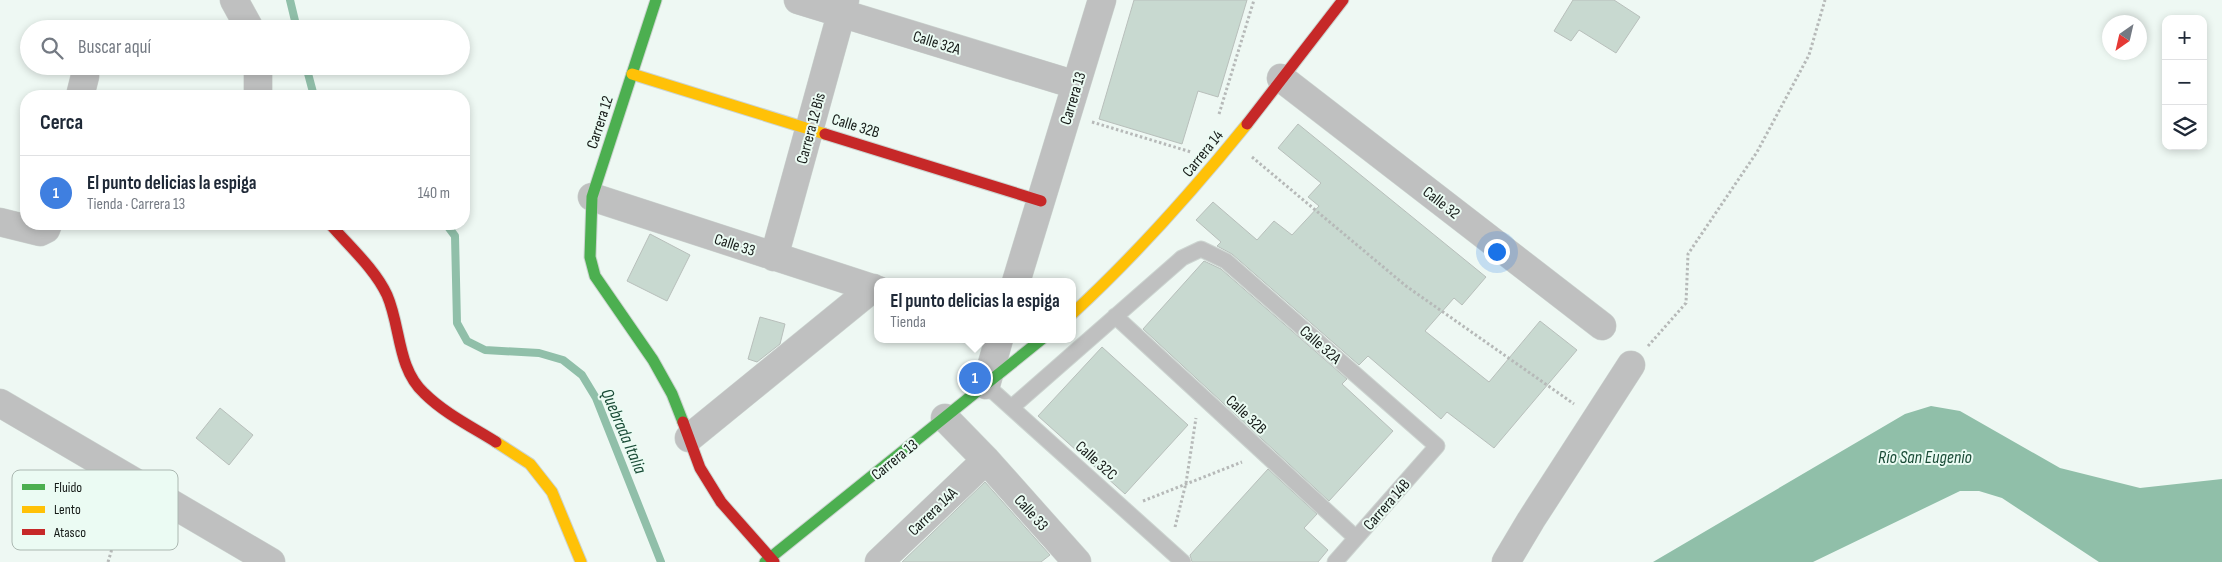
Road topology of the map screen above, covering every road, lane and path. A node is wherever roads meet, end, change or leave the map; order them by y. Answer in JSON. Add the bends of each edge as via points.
{"nodes":[{"id":1,"x":234,"y":0,"type":"edge"},
{"id":2,"x":656,"y":0,"type":"edge"},
{"id":3,"x":798,"y":0,"type":"edge"},
{"id":4,"x":1102,"y":0,"type":"edge"},
{"id":5,"x":1254,"y":0,"type":"edge"},
{"id":6,"x":1343,"y":0,"type":"edge"},
{"id":7,"x":1825,"y":0,"type":"edge"},
{"id":8,"x":843,"y":6,"type":"edge"},
{"id":9,"x":245,"y":20,"type":"edge"},
{"id":10,"x":632,"y":74,"type":"junction"},
{"id":11,"x":258,"y":75,"type":"edge"},
{"id":12,"x":1281,"y":78,"type":"junction"},
{"id":13,"x":1076,"y":85,"type":"junction"},
{"id":14,"x":258,"y":90,"type":"edge"},
{"id":15,"x":1067,"y":114,"type":"junction"},
{"id":16,"x":1217,"y":119,"type":"dead end"},
{"id":17,"x":810,"y":129,"type":"junction"},
{"id":18,"x":1232,"y":141,"type":"junction"},
{"id":19,"x":1196,"y":153,"type":"dead end"},
{"id":20,"x":592,"y":196,"type":"junction"},
{"id":21,"x":1041,"y":201,"type":"junction"},
{"id":22,"x":0,"y":222,"type":"edge"},
{"id":23,"x":20,"y":227,"type":"edge"},
{"id":24,"x":32,"y":230,"type":"edge"},
{"id":25,"x":44,"y":230,"type":"edge"},
{"id":26,"x":335,"y":230,"type":"edge"},
{"id":27,"x":774,"y":257,"type":"junction"},
{"id":28,"x":1017,"y":278,"type":"edge"},
{"id":29,"x":874,"y":289,"type":"edge"},
{"id":30,"x":874,"y":290,"type":"edge"},
{"id":31,"x":1076,"y":311,"type":"edge"},
{"id":32,"x":1115,"y":316,"type":"junction"},
{"id":33,"x":1602,"y":326,"type":"dead end"},
{"id":34,"x":998,"y":343,"type":"edge"},
{"id":35,"x":1037,"y":343,"type":"edge"},
{"id":36,"x":1631,"y":365,"type":"joint"},
{"id":37,"x":986,"y":385,"type":"junction"},
{"id":38,"x":1200,"y":396,"type":"junction"},
{"id":39,"x":0,"y":403,"type":"edge"},
{"id":40,"x":1012,"y":407,"type":"junction"},
{"id":41,"x":945,"y":418,"type":"junction"},
{"id":42,"x":1595,"y":419,"type":"junction"},
{"id":43,"x":689,"y":438,"type":"junction"},
{"id":44,"x":1436,"y":446,"type":"joint"},
{"id":45,"x":1264,"y":454,"type":"junction"},
{"id":46,"x":986,"y":460,"type":"junction"},
{"id":47,"x":113,"y":470,"type":"edge"},
{"id":48,"x":1186,"y":483,"type":"junction"},
{"id":49,"x":178,"y":508,"type":"edge"},
{"id":50,"x":1124,"y":509,"type":"junction"},
{"id":51,"x":1356,"y":538,"type":"junction"},
{"id":52,"x":112,"y":550,"type":"edge"},
{"id":53,"x":1170,"y":550,"type":"junction"},
{"id":54,"x":770,"y":561,"type":"edge"},
{"id":55,"x":1075,"y":561,"type":"edge"},
{"id":56,"x":108,"y":562,"type":"edge"},
{"id":57,"x":271,"y":562,"type":"edge"},
{"id":58,"x":581,"y":562,"type":"edge"},
{"id":59,"x":878,"y":562,"type":"edge"},
{"id":60,"x":1183,"y":562,"type":"edge"},
{"id":61,"x":1335,"y":562,"type":"edge"},
{"id":62,"x":1506,"y":562,"type":"edge"}],
"edges":[{"from":1,"to":9,"type":"street"},
{"from":2,"to":10,"type":"street","name":"Carrera 12"},
{"from":3,"to":8,"type":"street","name":"Calle 32A"},
{"from":4,"to":13,"type":"street","name":"Carrera 13"},
{"from":5,"to":16,"type":"path"},
{"from":6,"to":12,"type":"street","name":"Carrera 14"},
{"from":7,"to":36,"type":"path","via":[[1809,55],[1756,152],[1688,254],[1686,303]]},
{"from":8,"to":13,"type":"street","name":"Calle 32A"},
{"from":8,"to":17,"type":"street","name":"Carrera 12 Bis"},
{"from":10,"to":17,"type":"street","name":"Calle 32B"},
{"from":10,"to":20,"type":"street","name":"Carrera 12"},
{"from":11,"to":14,"type":"street"},
{"from":12,"to":18,"type":"street","name":"Carrera 14"},
{"from":12,"to":33,"type":"street","name":"Calle 32"},
{"from":13,"to":15,"type":"street","name":"Carrera 13"},
{"from":15,"to":19,"type":"path"},
{"from":15,"to":21,"type":"street","name":"Carrera 13"},
{"from":17,"to":21,"type":"street","name":"Calle 32B"},
{"from":17,"to":27,"type":"street","name":"Carrera 12 Bis"},
{"from":18,"to":31,"type":"street","name":"Carrera 14","via":[[1157,232],[1111,281]]},
{"from":18,"to":42,"type":"path","via":[[1406,286]]},
{"from":20,"to":27,"type":"street","name":"Calle 33"},
{"from":20,"to":43,"type":"street","name":"Carrera 12","via":[[590,257],[595,276],[653,360],[672,394]]},
{"from":21,"to":28,"type":"street","name":"Carrera 13"},
{"from":22,"to":23,"type":"street"},
{"from":24,"to":25,"type":"street"},
{"from":26,"to":58,"type":"street","via":[[386,293],[395,316],[406,368],[424,392],[456,417],[530,464],[552,492]]},
{"from":27,"to":29,"type":"street","name":"Calle 33"},
{"from":30,"to":43,"type":"street"},
{"from":32,"to":38,"type":"lane","name":"Calle 32B"},
{"from":32,"to":40,"type":"lane"},
{"from":32,"to":44,"type":"lane","name":"Calle 32A","via":[[1182,258],[1201,249],[1226,260]]},
{"from":34,"to":37,"type":"street"},
{"from":35,"to":37,"type":"street"},
{"from":36,"to":42,"type":"street"},
{"from":37,"to":40,"type":"lane","name":"Calle 32C"},
{"from":37,"to":41,"type":"street","name":"Carrera 13"},
{"from":38,"to":45,"type":"lane","name":"Calle 32B"},
{"from":38,"to":48,"type":"path"},
{"from":39,"to":47,"type":"street"},
{"from":40,"to":50,"type":"lane","name":"Calle 32C"},
{"from":41,"to":46,"type":"street","name":"Calle 33"},
{"from":41,"to":54,"type":"street","name":"Carrera 13"},
{"from":42,"to":62,"type":"street"},
{"from":43,"to":54,"type":"street","name":"Carrera 12","via":[[700,468],[721,502]]},
{"from":44,"to":51,"type":"lane","name":"Carrera 14B"},
{"from":45,"to":48,"type":"path"},
{"from":45,"to":51,"type":"lane","name":"Calle 32B"},
{"from":46,"to":55,"type":"street","name":"Calle 33"},
{"from":46,"to":59,"type":"street","name":"Carrera 14A"},
{"from":48,"to":50,"type":"path"},
{"from":48,"to":53,"type":"path"},
{"from":49,"to":57,"type":"street"},
{"from":50,"to":53,"type":"lane","name":"Calle 32C"},
{"from":51,"to":61,"type":"lane","name":"Carrera 14B"},
{"from":52,"to":56,"type":"path"},
{"from":53,"to":60,"type":"lane","name":"Calle 32C"}]}
